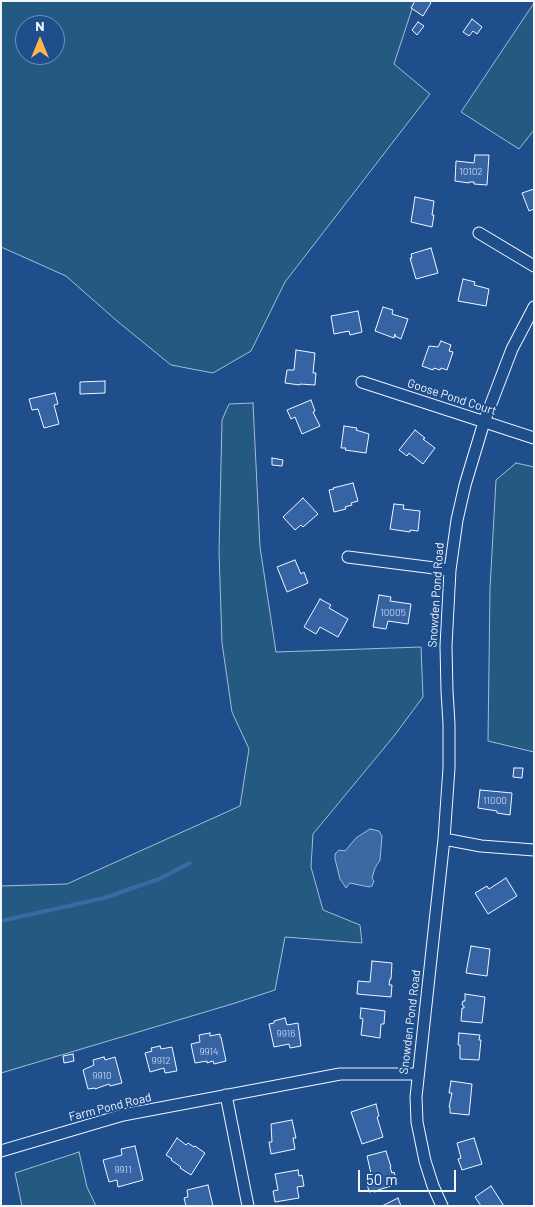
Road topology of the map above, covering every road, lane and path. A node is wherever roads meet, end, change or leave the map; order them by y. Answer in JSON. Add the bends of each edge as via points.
{"nodes":[{"id":1,"x":479,"y":233,"type":"dead end"},
{"id":2,"x":534,"y":266,"type":"edge"},
{"id":3,"x":534,"y":307,"type":"edge"},
{"id":4,"x":362,"y":382,"type":"dead end"},
{"id":5,"x":484,"y":422,"type":"junction"},
{"id":6,"x":534,"y":438,"type":"edge"},
{"id":7,"x":348,"y":557,"type":"dead end"},
{"id":8,"x":450,"y":570,"type":"junction"},
{"id":9,"x":444,"y":839,"type":"junction"},
{"id":10,"x":534,"y":850,"type":"edge"},
{"id":11,"x":417,"y":1074,"type":"junction"},
{"id":12,"x":226,"y":1096,"type":"junction"},
{"id":13,"x":1,"y":1151,"type":"edge"},
{"id":14,"x":248,"y":1206,"type":"edge"},
{"id":15,"x":442,"y":1206,"type":"edge"}],
"edges":[{"from":1,"to":2,"type":"street"},
{"from":3,"to":5,"type":"street","name":"Snowden Pond Road","via":[[512,349]]},
{"from":4,"to":5,"type":"street","name":"Goose Pond Court"},
{"from":5,"to":6,"type":"street","name":"Goose Pond Court"},
{"from":5,"to":8,"type":"street","name":"Snowden Pond Road","via":[[465,485]]},
{"from":7,"to":8,"type":"street"},
{"from":8,"to":9,"type":"street","name":"Snowden Pond Road","via":[[446,646],[449,768]]},
{"from":9,"to":10,"type":"street"},
{"from":9,"to":11,"type":"street","name":"Snowden Pond Road"},
{"from":11,"to":12,"type":"street","name":"Farm Pond Road","via":[[340,1074]]},
{"from":11,"to":15,"type":"street","name":"Snowden Pond Road","via":[[420,1141]]},
{"from":12,"to":13,"type":"street","name":"Farm Pond Road","via":[[123,1115]]},
{"from":12,"to":14,"type":"street"}]}
